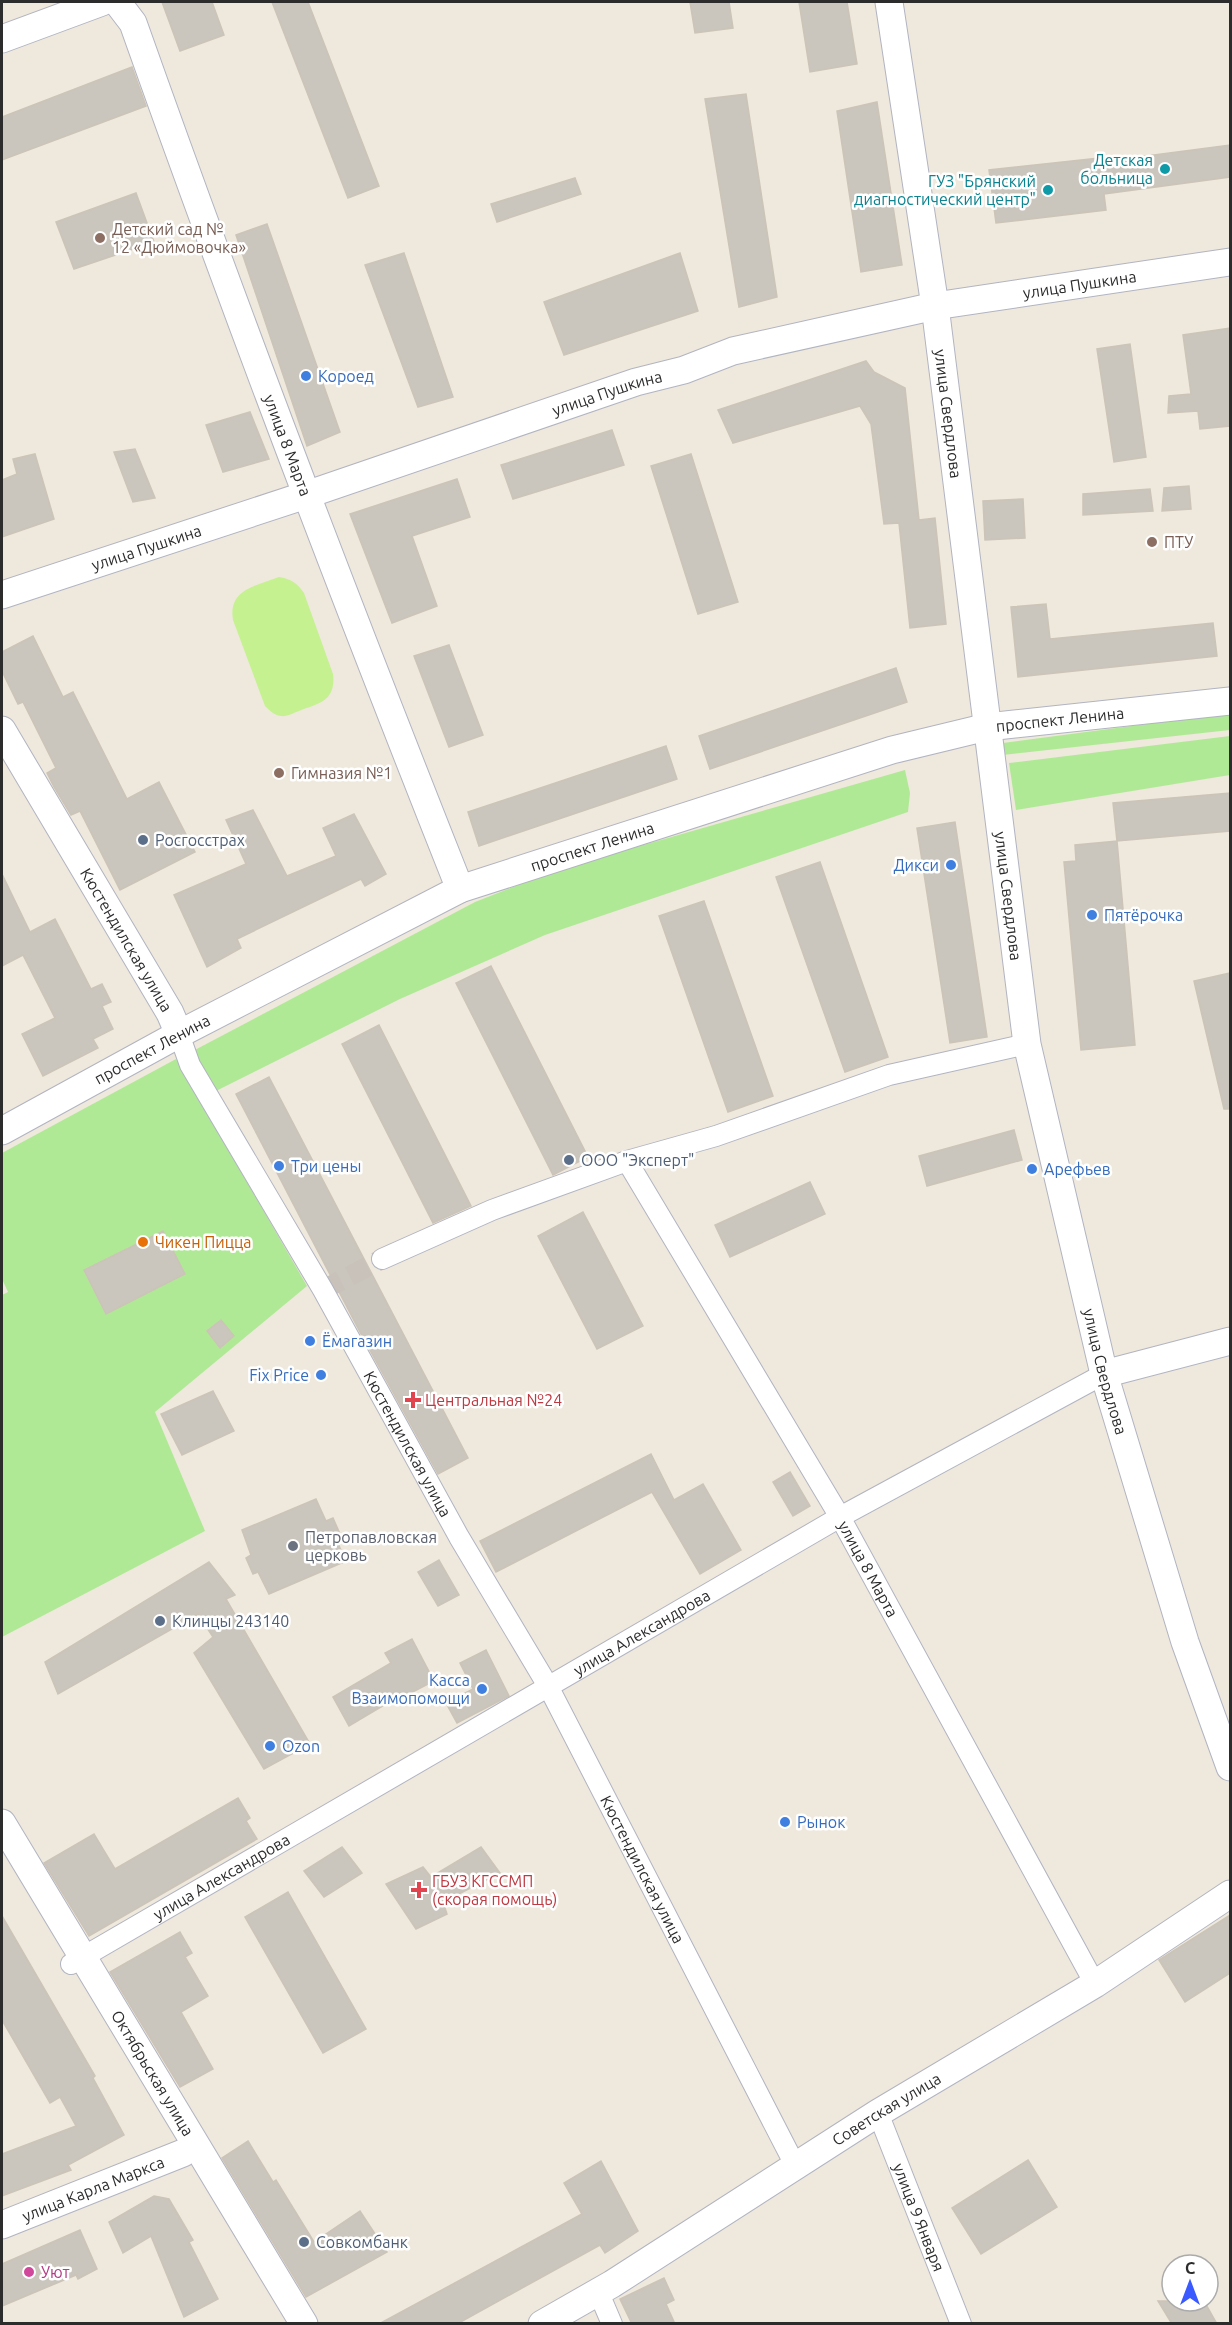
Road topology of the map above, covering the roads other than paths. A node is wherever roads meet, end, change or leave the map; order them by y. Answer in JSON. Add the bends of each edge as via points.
{"nodes":[{"id":1,"x":102,"y":2,"type":"edge"},
{"id":2,"x":117,"y":2,"type":"edge"},
{"id":3,"x":889,"y":2,"type":"edge"},
{"id":4,"x":2,"y":39,"type":"edge"},
{"id":5,"x":1230,"y":262,"type":"edge"},
{"id":6,"x":935,"y":306,"type":"junction"},
{"id":7,"x":306,"y":495,"type":"junction"},
{"id":8,"x":2,"y":595,"type":"edge"},
{"id":9,"x":1230,"y":701,"type":"edge"},
{"id":10,"x":987,"y":727,"type":"junction"},
{"id":11,"x":2,"y":730,"type":"edge"},
{"id":12,"x":460,"y":889,"type":"junction"},
{"id":13,"x":179,"y":1035,"type":"junction"},
{"id":14,"x":1027,"y":1044,"type":"junction"},
{"id":15,"x":2,"y":1131,"type":"edge"},
{"id":16,"x":627,"y":1161,"type":"junction"},
{"id":17,"x":382,"y":1259,"type":"tunnel mouth"},
{"id":18,"x":1230,"y":1341,"type":"edge"},
{"id":19,"x":1104,"y":1374,"type":"junction"},
{"id":20,"x":840,"y":1517,"type":"junction"},
{"id":21,"x":548,"y":1686,"type":"junction"},
{"id":22,"x":1230,"y":1767,"type":"edge"},
{"id":23,"x":2,"y":1823,"type":"edge"},
{"id":24,"x":2,"y":1847,"type":"edge"},
{"id":25,"x":1230,"y":1894,"type":"edge"},
{"id":26,"x":77,"y":1961,"type":"junction"},
{"id":27,"x":1095,"y":1984,"type":"junction"},
{"id":28,"x":878,"y":2113,"type":"junction"},
{"id":29,"x":183,"y":2153,"type":"junction"},
{"id":30,"x":796,"y":2167,"type":"junction"},
{"id":31,"x":2,"y":2225,"type":"edge"},
{"id":32,"x":598,"y":2291,"type":"junction"},
{"id":33,"x":286,"y":2324,"type":"edge"},
{"id":34,"x":304,"y":2324,"type":"edge"},
{"id":35,"x":542,"y":2324,"type":"edge"},
{"id":36,"x":612,"y":2324,"type":"edge"},
{"id":37,"x":960,"y":2324,"type":"edge"}],
"edges":[{"from":1,"to":4,"type":"main road"},
{"from":2,"to":7,"type":"main road","name":"улица 8 Марта","via":[[133,22]]},
{"from":3,"to":6,"type":"main road","name":"улица Свердлова"},
{"from":5,"to":6,"type":"main road","name":"улица Пушкина"},
{"from":6,"to":7,"type":"main road","name":"улица Пушкина","via":[[733,351]]},
{"from":6,"to":10,"type":"main road","name":"улица Свердлова"},
{"from":7,"to":8,"type":"main road","name":"улица Пушкина"},
{"from":7,"to":12,"type":"main road","name":"улица 8 Марта"},
{"from":9,"to":10,"type":"main road","name":"проспект Ленина"},
{"from":10,"to":12,"type":"main road","name":"проспект Ленина","via":[[892,750]]},
{"from":10,"to":14,"type":"main road","name":"улица Свердлова"},
{"from":11,"to":13,"type":"main road","name":"Кюстендилская улица","via":[[170,1013]]},
{"from":12,"to":13,"type":"main road","name":"проспект Ленина"},
{"from":13,"to":15,"type":"main road","name":"проспект Ленина"},
{"from":13,"to":21,"type":"street","name":"Кюстендилская улица","via":[[190,1065]]},
{"from":14,"to":16,"type":"street","via":[[889,1076],[716,1136]]},
{"from":14,"to":19,"type":"main road","name":"улица Свердлова"},
{"from":16,"to":17,"type":"street","via":[[492,1210]]},
{"from":16,"to":20,"type":"street","name":"улица 8 Марта"},
{"from":18,"to":19,"type":"main road","name":"улица Александрова"},
{"from":19,"to":20,"type":"street","name":"улица Александрова"},
{"from":19,"to":22,"type":"main road","name":"улица Свердлова","via":[[1185,1642]]},
{"from":20,"to":21,"type":"street","name":"улица Александрова"},
{"from":20,"to":27,"type":"street","name":"улица 8 Марта"},
{"from":21,"to":26,"type":"street","name":"улица Александрова"},
{"from":21,"to":30,"type":"street","name":"Кюстендилская улица"},
{"from":23,"to":26,"type":"main road","name":"Октябрьская улица"},
{"from":24,"to":26,"type":"main road","name":"Октябрьская улица"},
{"from":25,"to":27,"type":"main road","name":"Советская улица"},
{"from":26,"to":29,"type":"main road","name":"Октябрьская улица"},
{"from":26,"to":34,"type":"main road","name":"Октябрьская улица"},
{"from":27,"to":28,"type":"main road","name":"Советская улица"},
{"from":28,"to":30,"type":"main road","name":"Советская улица"},
{"from":28,"to":37,"type":"street","name":"улица 9 Января"},
{"from":29,"to":31,"type":"main road","name":"улица Карла Маркса"},
{"from":29,"to":33,"type":"main road","name":"Октябрьская улица"},
{"from":30,"to":32,"type":"main road","name":"Советская улица"},
{"from":32,"to":35,"type":"main road","name":"Советская улица"},
{"from":32,"to":36,"type":"street"}]}
